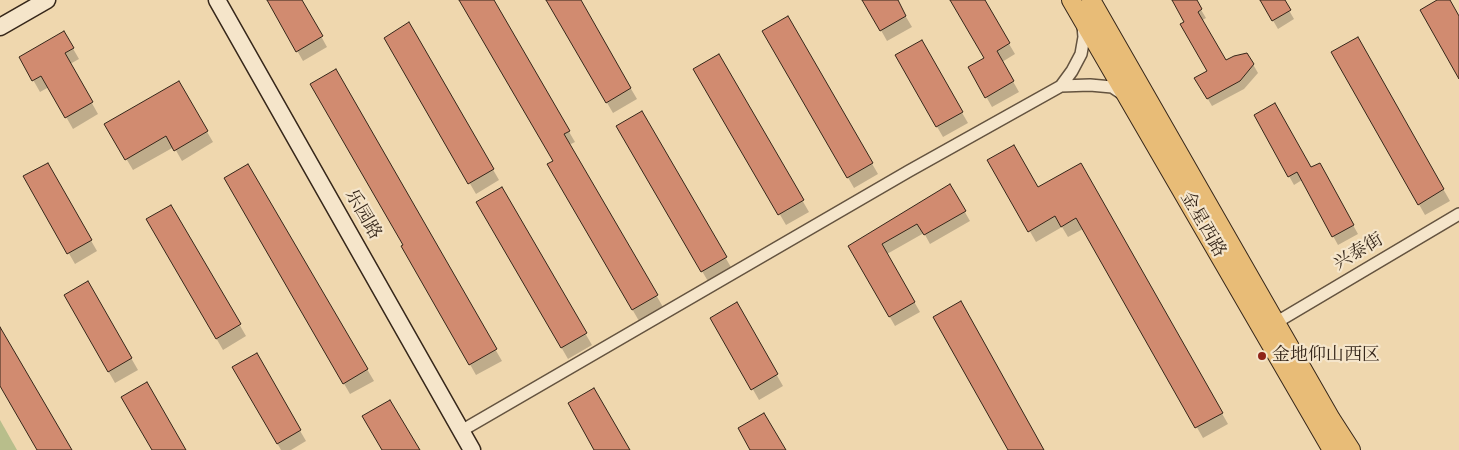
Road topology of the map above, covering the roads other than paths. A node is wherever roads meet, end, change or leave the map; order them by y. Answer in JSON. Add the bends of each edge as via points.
{"nodes":[{"id":1,"x":47,"y":0,"type":"edge"},
{"id":2,"x":217,"y":0,"type":"edge"},
{"id":3,"x":1071,"y":0,"type":"edge"},
{"id":4,"x":1091,"y":0,"type":"edge"},
{"id":5,"x":1082,"y":20,"type":"junction"},
{"id":6,"x":0,"y":27,"type":"edge"},
{"id":7,"x":1061,"y":86,"type":"junction"},
{"id":8,"x":1128,"y":98,"type":"junction"},
{"id":9,"x":1459,"y":214,"type":"edge"},
{"id":10,"x":1276,"y":322,"type":"junction"},
{"id":11,"x":461,"y":431,"type":"junction"},
{"id":12,"x":472,"y":450,"type":"edge"},
{"id":13,"x":1332,"y":450,"type":"edge"},
{"id":14,"x":1351,"y":450,"type":"edge"}],
"edges":[{"from":1,"to":6,"type":"street"},
{"from":2,"to":11,"type":"street","name":"乐园路"},
{"from":3,"to":5,"type":"main road","name":"金星西路"},
{"from":4,"to":10,"type":"main road","name":"金星西路"},
{"from":5,"to":7,"type":"street","via":[[1081,54]]},
{"from":5,"to":8,"type":"main road","name":"金星西路"},
{"from":7,"to":8,"type":"street","via":[[1112,87]]},
{"from":7,"to":11,"type":"street"},
{"from":8,"to":13,"type":"main road","name":"金星西路"},
{"from":9,"to":10,"type":"street","name":"兴泰街"},
{"from":10,"to":14,"type":"main road","name":"金星西路"},
{"from":11,"to":12,"type":"street","name":"乐园路"}]}
